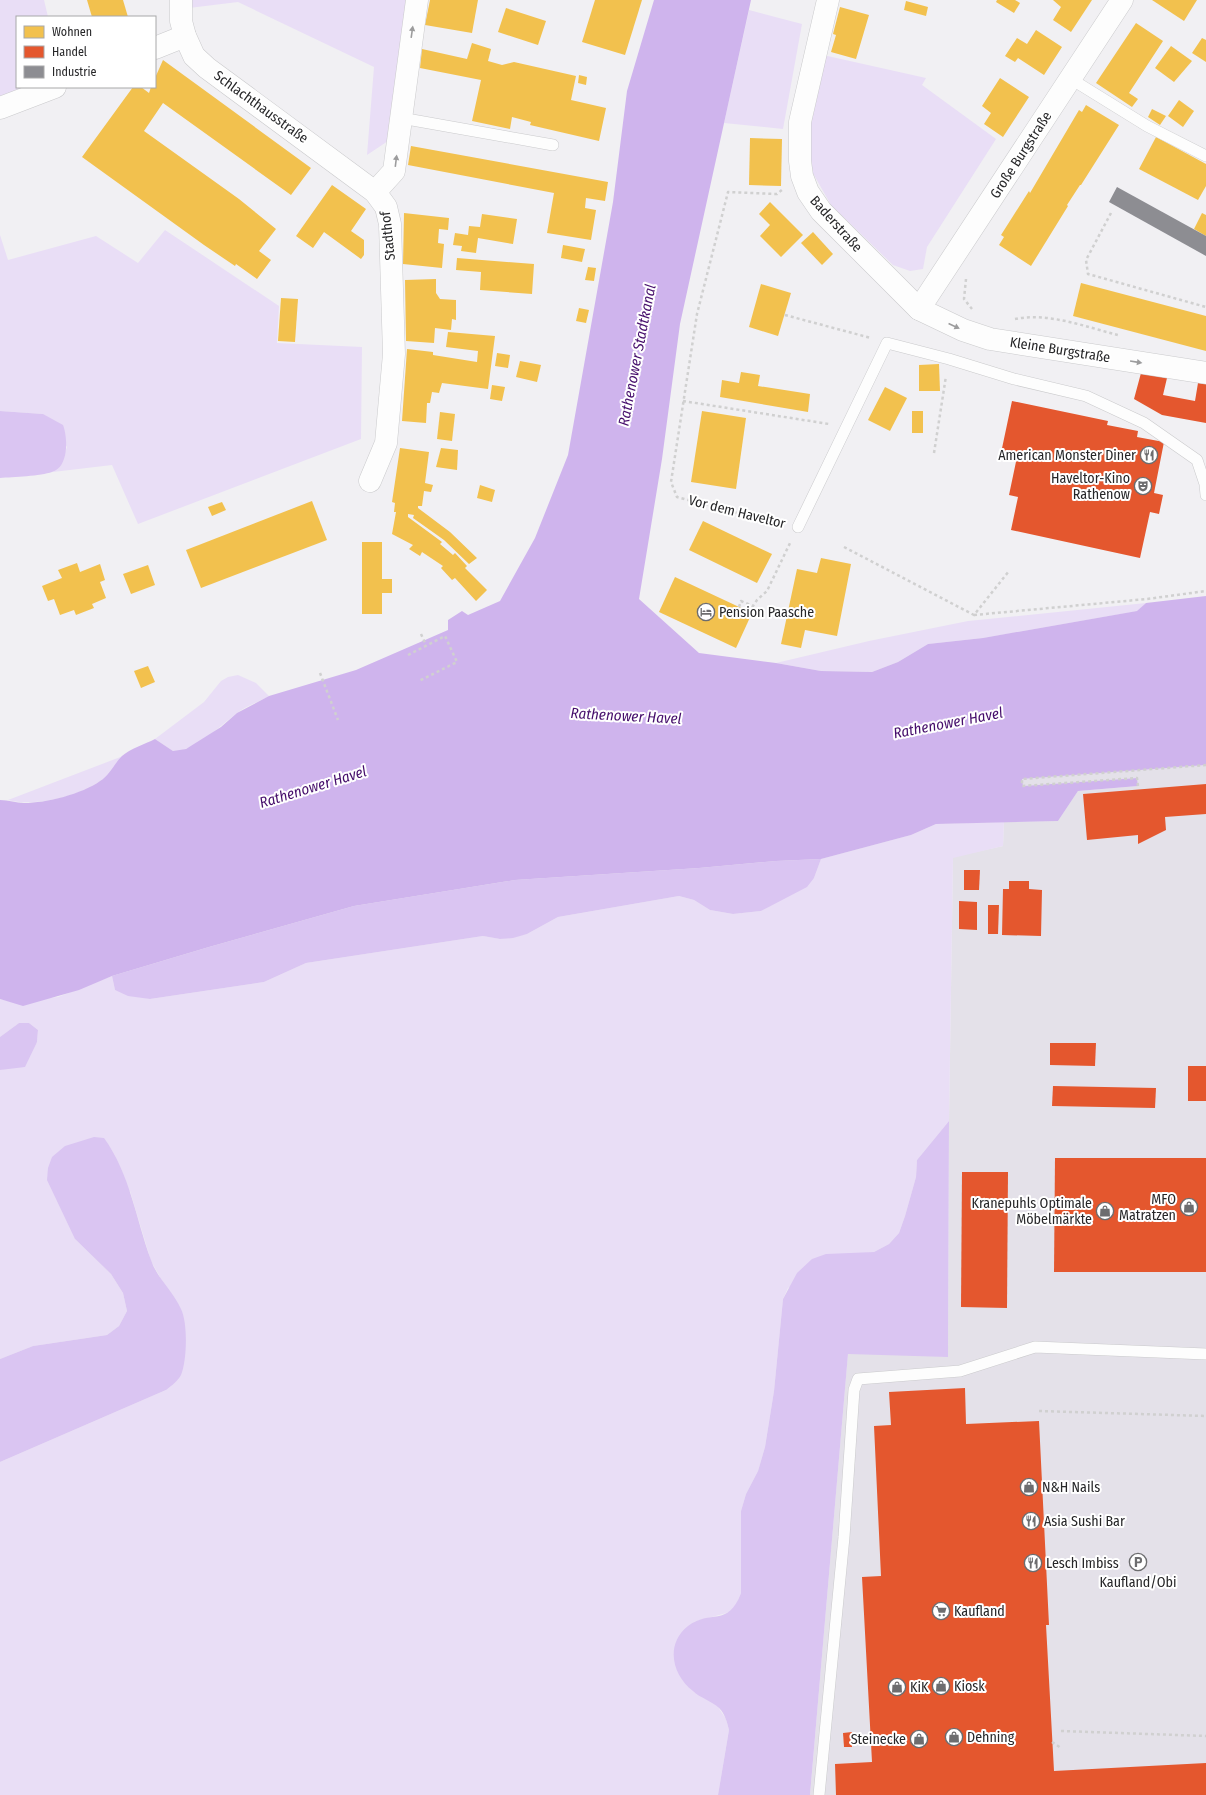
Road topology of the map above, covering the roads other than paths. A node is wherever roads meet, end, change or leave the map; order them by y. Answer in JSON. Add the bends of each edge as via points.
{"nodes":[{"id":1,"x":181,"y":0,"type":"edge"},
{"id":2,"x":417,"y":0,"type":"edge"},
{"id":3,"x":828,"y":0,"type":"edge"},
{"id":4,"x":1122,"y":0,"type":"edge"},
{"id":5,"x":185,"y":36,"type":"junction"},
{"id":6,"x":156,"y":48,"type":"edge"},
{"id":7,"x":1071,"y":79,"type":"junction"},
{"id":8,"x":52,"y":88,"type":"edge"},
{"id":9,"x":0,"y":108,"type":"edge"},
{"id":10,"x":401,"y":118,"type":"junction"},
{"id":11,"x":553,"y":145,"type":"dead end"},
{"id":12,"x":1206,"y":156,"type":"edge"},
{"id":13,"x":376,"y":192,"type":"junction"},
{"id":14,"x":919,"y":309,"type":"junction"},
{"id":15,"x":1206,"y":374,"type":"edge"},
{"id":16,"x":370,"y":481,"type":"dead end"},
{"id":17,"x":1206,"y":495,"type":"edge"},
{"id":18,"x":798,"y":527,"type":"road end"},
{"id":19,"x":1206,"y":1354,"type":"edge"},
{"id":20,"x":819,"y":1795,"type":"edge"}],
"edges":[{"from":1,"to":5,"type":"street","name":"Schlachthausstraße","via":[[181,21]]},
{"from":10,"to":2,"type":"street","name":"Stadthof","one_way":true},
{"from":3,"to":14,"type":"street","name":"Baderstraße","via":[[800,122],[802,176],[808,192],[821,211]]},
{"from":4,"to":7,"type":"street","name":"Große Burgstraße"},
{"from":5,"to":6,"type":"street"},
{"from":5,"to":13,"type":"street","name":"Schlachthausstraße","via":[[194,56],[208,68]]},
{"from":7,"to":12,"type":"lane","via":[[1147,126]]},
{"from":7,"to":14,"type":"street","name":"Große Burgstraße"},
{"from":8,"to":9,"type":"street"},
{"from":10,"to":11,"type":"lane"},
{"from":13,"to":10,"type":"street","name":"Stadthof","one_way":true,"via":[[394,171]]},
{"from":13,"to":16,"type":"street","name":"Stadthof","via":[[386,207],[390,224],[394,354],[386,444]]},
{"from":14,"to":15,"type":"street","name":"Kleine Burgstraße","one_way":true,"via":[[963,330],[990,339]]},
{"from":17,"to":18,"type":"lane","name":"Vor dem Haveltor","via":[[1197,460],[1144,423],[1086,396],[1014,379],[887,343]]},
{"from":19,"to":20,"type":"lane","via":[[1035,1347],[960,1371],[858,1379],[854,1390],[844,1537]]}]}
